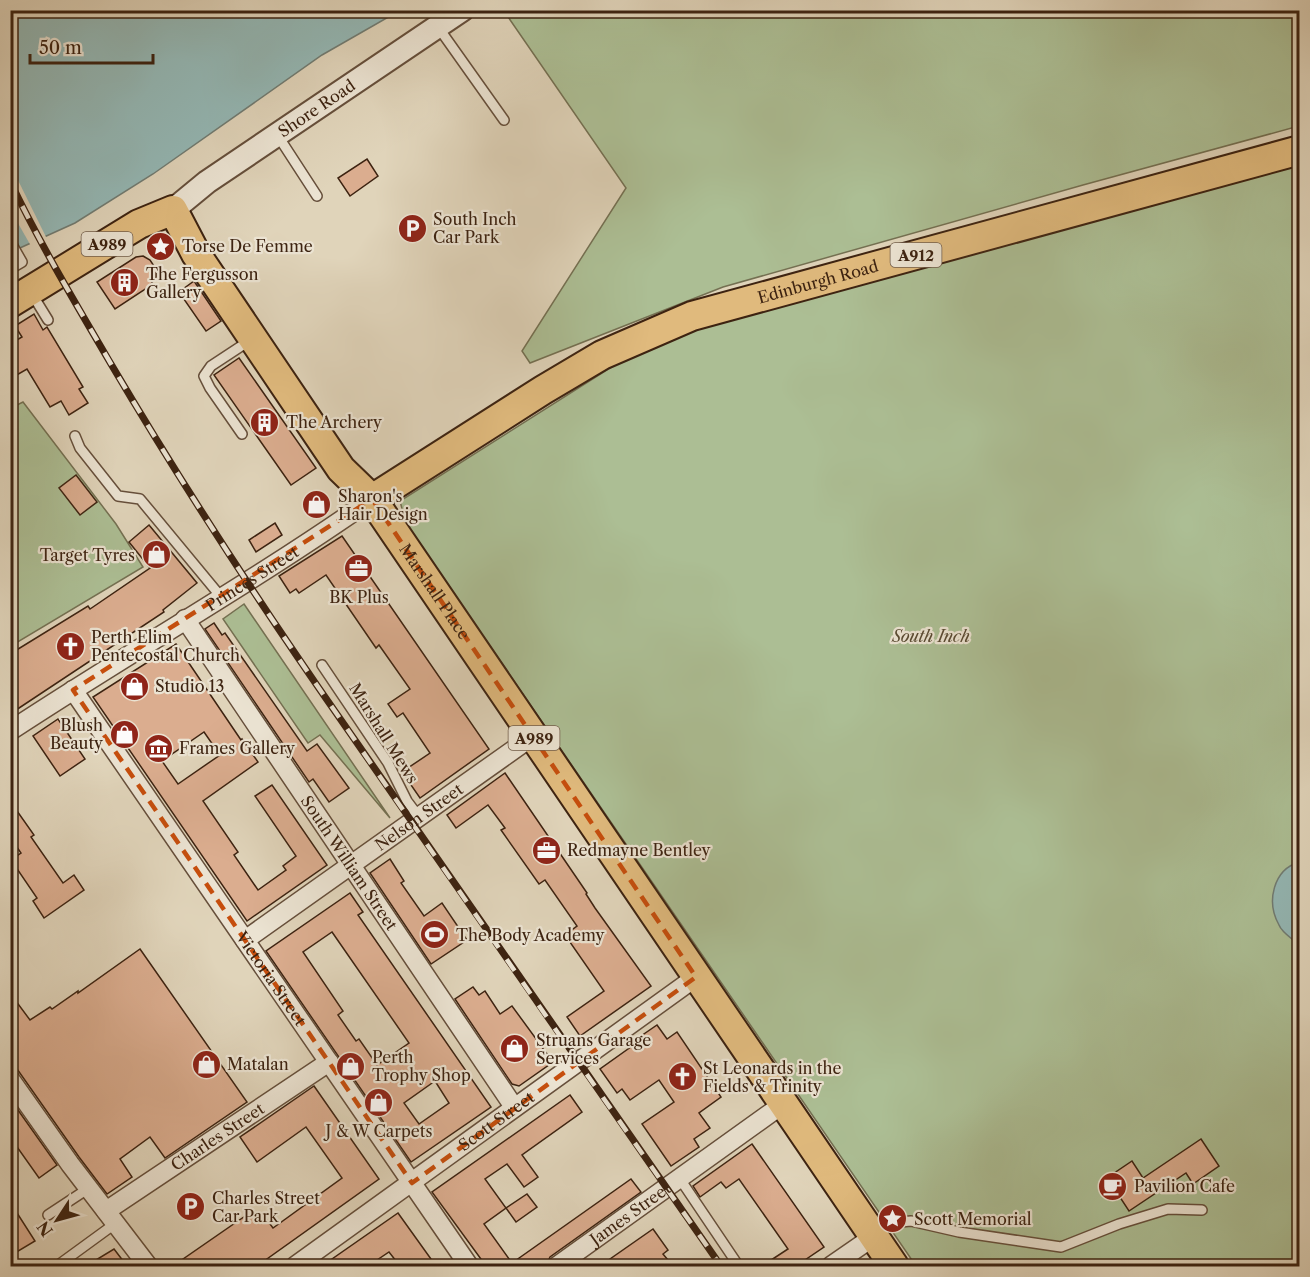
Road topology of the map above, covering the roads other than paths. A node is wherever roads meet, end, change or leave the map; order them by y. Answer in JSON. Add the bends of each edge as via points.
{"nodes":[{"id":1,"x":462,"y":10,"type":"edge"},
{"id":2,"x":438,"y":27,"type":"junction"},
{"id":3,"x":504,"y":120,"type":"dead end"},
{"id":4,"x":277,"y":135,"type":"junction"},
{"id":5,"x":1299,"y":150,"type":"edge"},
{"id":6,"x":317,"y":196,"type":"dead end"},
{"id":7,"x":173,"y":210,"type":"junction"},
{"id":8,"x":10,"y":240,"type":"edge"},
{"id":9,"x":10,"y":269,"type":"edge"},
{"id":10,"x":21,"y":298,"type":"edge"},
{"id":11,"x":48,"y":320,"type":"dead end"},
{"id":12,"x":254,"y":338,"type":"junction"},
{"id":13,"x":242,"y":434,"type":"dead end"},
{"id":14,"x":75,"y":436,"type":"dead end"},
{"id":15,"x":372,"y":499,"type":"junction"},
{"id":16,"x":222,"y":598,"type":"junction"},
{"id":17,"x":185,"y":619,"type":"junction"},
{"id":18,"x":322,"y":665,"type":"dead end"},
{"id":19,"x":73,"y":690,"type":"junction"},
{"id":20,"x":10,"y":731,"type":"edge"},
{"id":21,"x":533,"y":736,"type":"junction"},
{"id":22,"x":419,"y":817,"type":"junction"},
{"id":23,"x":351,"y":865,"type":"junction"},
{"id":24,"x":245,"y":940,"type":"junction"},
{"id":25,"x":696,"y":977,"type":"junction"},
{"id":26,"x":329,"y":1062,"type":"junction"},
{"id":27,"x":14,"y":1091,"type":"edge"},
{"id":28,"x":783,"y":1104,"type":"junction"},
{"id":29,"x":514,"y":1107,"type":"junction"},
{"id":30,"x":680,"y":1179,"type":"junction"},
{"id":31,"x":412,"y":1182,"type":"junction"},
{"id":32,"x":89,"y":1188,"type":"junction"},
{"id":33,"x":1202,"y":1210,"type":"dead end"},
{"id":34,"x":48,"y":1215,"type":"dead end"},
{"id":35,"x":111,"y":1217,"type":"junction"},
{"id":36,"x":873,"y":1237,"type":"junction"},
{"id":37,"x":738,"y":1264,"type":"dead end"},
{"id":38,"x":57,"y":1266,"type":"edge"},
{"id":39,"x":148,"y":1266,"type":"edge"},
{"id":40,"x":295,"y":1266,"type":"edge"},
{"id":41,"x":469,"y":1266,"type":"edge"},
{"id":42,"x":557,"y":1266,"type":"edge"},
{"id":43,"x":831,"y":1266,"type":"edge"},
{"id":44,"x":894,"y":1266,"type":"edge"}],
"edges":[{"from":1,"to":2,"type":"street","name":"Shore Road"},
{"from":2,"to":3,"type":"lane"},
{"from":2,"to":4,"type":"street","name":"Shore Road"},
{"from":4,"to":6,"type":"lane"},
{"from":4,"to":7,"type":"street","name":"Shore Road"},
{"from":5,"to":15,"type":"main road","name":"Edinburgh Road","number":"A912","via":[[692,316],[602,355]]},
{"from":7,"to":10,"type":"main road","number":"A989","via":[[139,224]]},
{"from":7,"to":12,"type":"main road","name":"Marshall Place","number":"A989","via":[[196,254]]},
{"from":8,"to":9,"type":"lane","via":[[22,262]]},
{"from":10,"to":11,"type":"lane"},
{"from":12,"to":13,"type":"lane","via":[[211,366],[204,376]]},
{"from":12,"to":15,"type":"main road","name":"Marshall Place","number":"A989","via":[[341,469]]},
{"from":14,"to":16,"type":"lane","via":[[118,496],[140,499]]},
{"from":15,"to":16,"type":"street","name":"Princes Street"},
{"from":15,"to":21,"type":"main road","name":"Marshall Place","number":"A989"},
{"from":16,"to":17,"type":"street","name":"Princes Street"},
{"from":17,"to":19,"type":"street","name":"Princes Street"},
{"from":17,"to":23,"type":"street","name":"South William Street"},
{"from":18,"to":22,"type":"lane","name":"Marshall Mews"},
{"from":19,"to":20,"type":"street","name":"Princes Street"},
{"from":19,"to":24,"type":"street","name":"Victoria Street"},
{"from":21,"to":22,"type":"street","name":"Nelson Street"},
{"from":21,"to":25,"type":"main road","name":"Marshall Place","number":"A989"},
{"from":22,"to":23,"type":"street","name":"Nelson Street"},
{"from":23,"to":24,"type":"street","name":"Nelson Street"},
{"from":23,"to":29,"type":"street","name":"South William Street"},
{"from":24,"to":26,"type":"street","name":"Victoria Street"},
{"from":25,"to":28,"type":"main road","number":"A989"},
{"from":25,"to":29,"type":"street","name":"Scott Street"},
{"from":26,"to":31,"type":"street","name":"Victoria Street"},
{"from":26,"to":35,"type":"street","name":"Charles Street"},
{"from":27,"to":32,"type":"street"},
{"from":28,"to":30,"type":"street","name":"James Street"},
{"from":28,"to":36,"type":"main road","number":"A989"},
{"from":29,"to":31,"type":"street","name":"Scott Street"},
{"from":30,"to":37,"type":"lane"},
{"from":30,"to":42,"type":"street","name":"James Street"},
{"from":31,"to":40,"type":"street","name":"Scott Street"},
{"from":31,"to":41,"type":"street","name":"Victoria Street"},
{"from":32,"to":34,"type":"lane"},
{"from":32,"to":35,"type":"street"},
{"from":33,"to":36,"type":"lane","via":[[1168,1209],[1061,1246],[911,1221],[890,1223]]},
{"from":35,"to":38,"type":"lane"},
{"from":35,"to":39,"type":"street"},
{"from":36,"to":43,"type":"street"},
{"from":36,"to":44,"type":"main road","number":"A989"}]}
